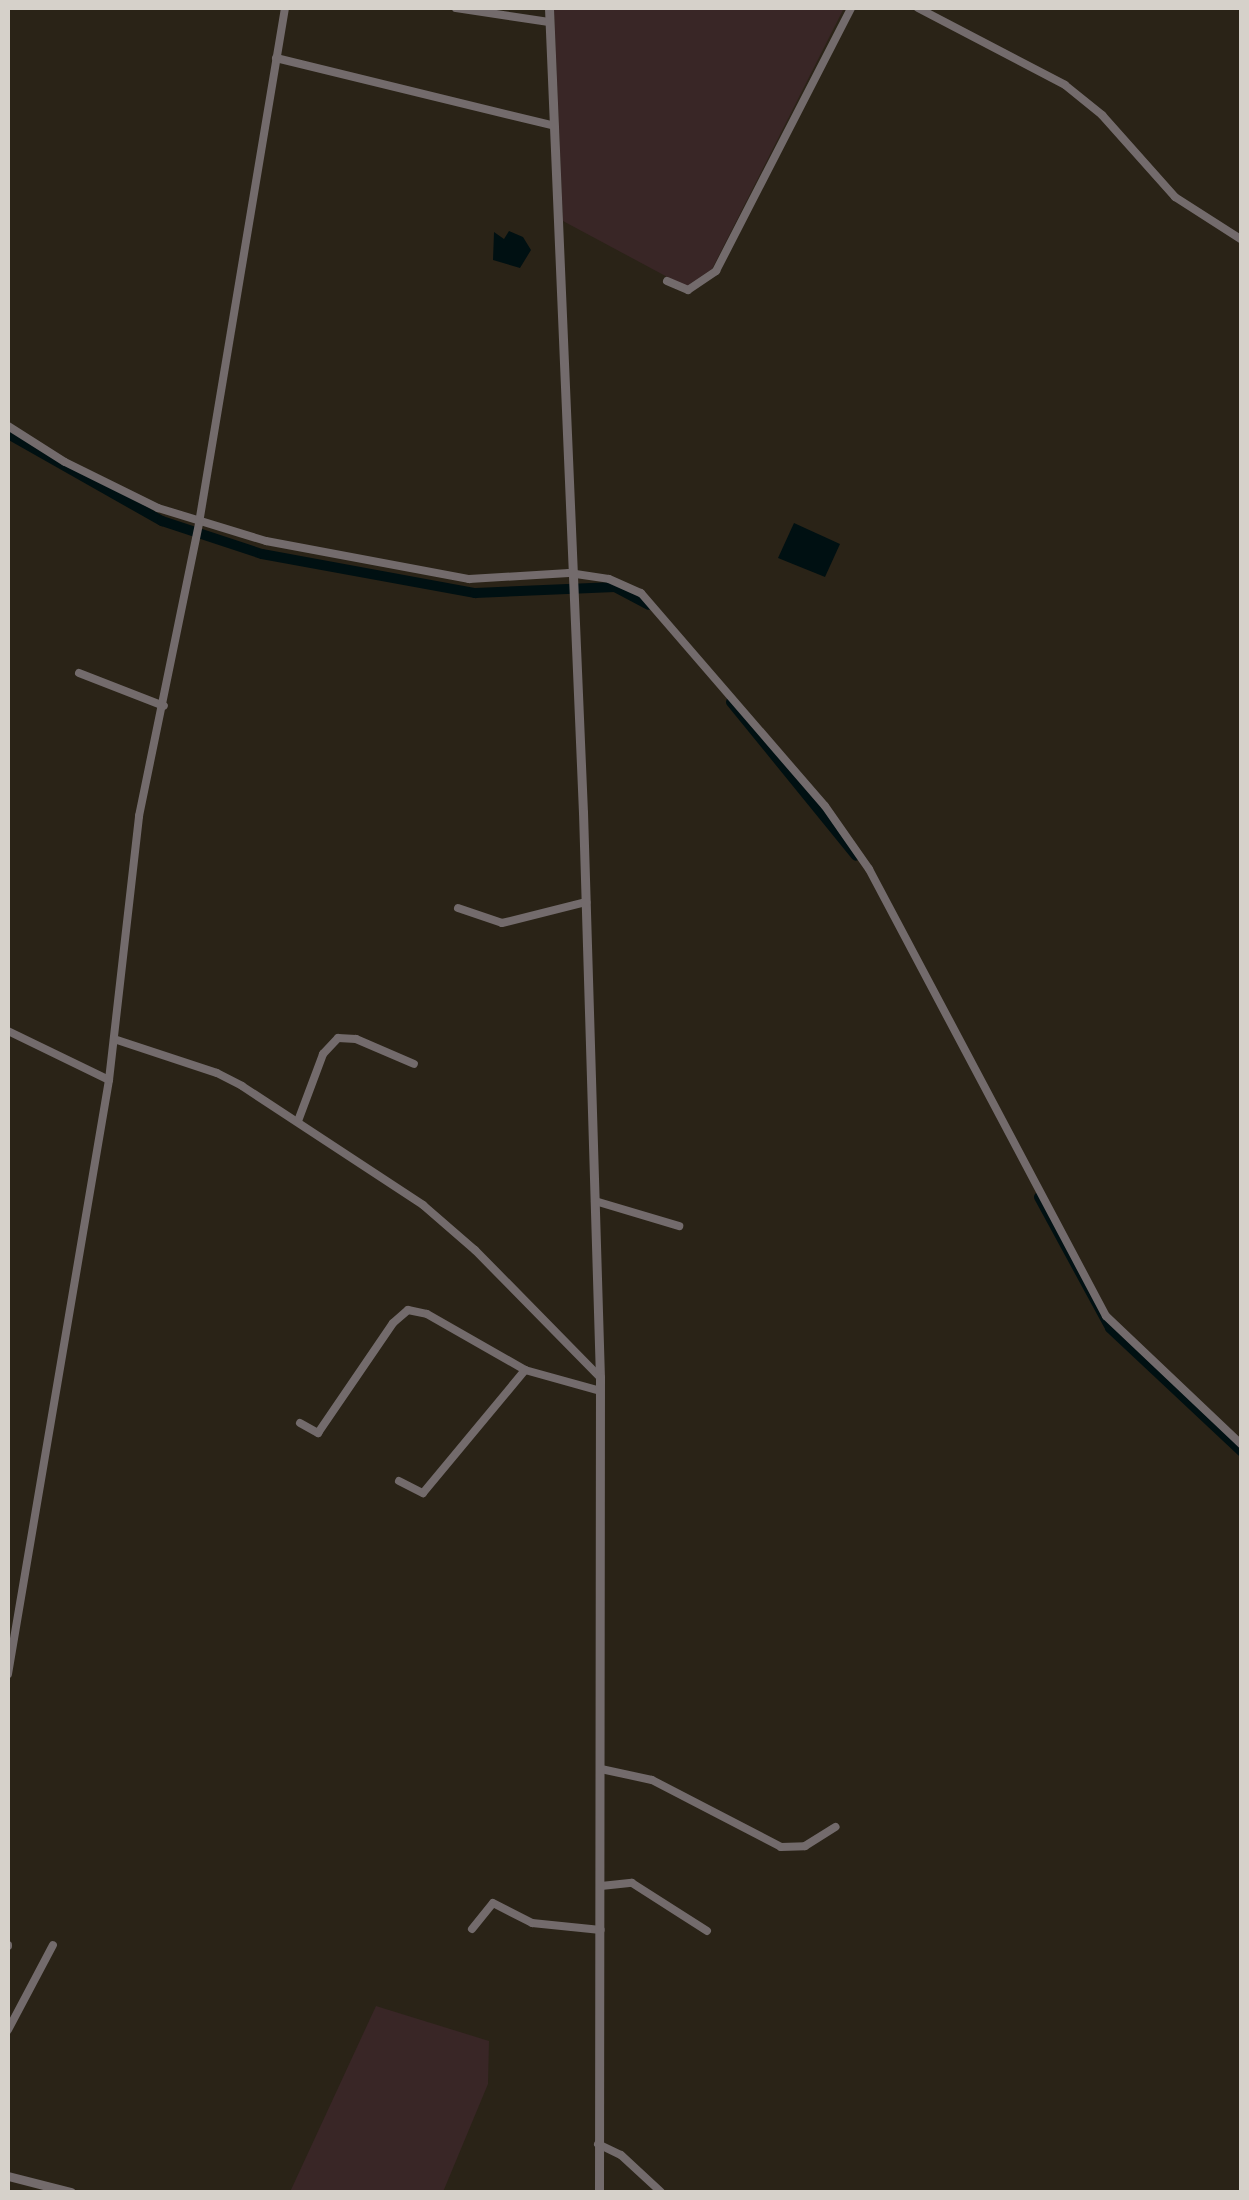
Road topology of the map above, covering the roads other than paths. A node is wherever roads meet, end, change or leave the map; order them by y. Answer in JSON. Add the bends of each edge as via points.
{"nodes":[{"id":1,"x":285,"y":8,"type":"edge"},
{"id":2,"x":456,"y":8,"type":"edge"},
{"id":3,"x":548,"y":8,"type":"edge"},
{"id":4,"x":851,"y":8,"type":"edge"},
{"id":5,"x":918,"y":8,"type":"edge"},
{"id":6,"x":549,"y":22,"type":"junction"},
{"id":7,"x":276,"y":58,"type":"junction"},
{"id":8,"x":554,"y":126,"type":"junction"},
{"id":9,"x":1242,"y":240,"type":"edge"},
{"id":10,"x":668,"y":281,"type":"dead end"},
{"id":11,"x":8,"y":426,"type":"edge"},
{"id":12,"x":197,"y":530,"type":"junction"},
{"id":13,"x":570,"y":583,"type":"junction"},
{"id":14,"x":79,"y":673,"type":"dead end"},
{"id":15,"x":164,"y":706,"type":"junction"},
{"id":16,"x":586,"y":902,"type":"junction"},
{"id":17,"x":458,"y":908,"type":"dead end"},
{"id":18,"x":8,"y":1031,"type":"edge"},
{"id":19,"x":114,"y":1039,"type":"junction"},
{"id":20,"x":414,"y":1064,"type":"dead end"},
{"id":21,"x":109,"y":1080,"type":"junction"},
{"id":22,"x":298,"y":1121,"type":"junction"},
{"id":23,"x":595,"y":1200,"type":"junction"},
{"id":24,"x":679,"y":1226,"type":"dead end"},
{"id":25,"x":525,"y":1370,"type":"junction"},
{"id":26,"x":600,"y":1377,"type":"junction"},
{"id":27,"x":600,"y":1391,"type":"junction"},
{"id":28,"x":300,"y":1422,"type":"dead end"},
{"id":29,"x":1242,"y":1445,"type":"edge"},
{"id":30,"x":399,"y":1480,"type":"dead end"},
{"id":31,"x":8,"y":1674,"type":"edge"},
{"id":32,"x":601,"y":1769,"type":"junction"},
{"id":33,"x":834,"y":1827,"type":"dead end"},
{"id":34,"x":601,"y":1886,"type":"junction"},
{"id":35,"x":472,"y":1929,"type":"dead end"},
{"id":36,"x":601,"y":1930,"type":"junction"},
{"id":37,"x":707,"y":1931,"type":"dead end"},
{"id":38,"x":54,"y":1945,"type":"dead end"},
{"id":39,"x":8,"y":2030,"type":"edge"},
{"id":40,"x":598,"y":2144,"type":"junction"},
{"id":41,"x":8,"y":2176,"type":"edge"},
{"id":42,"x":71,"y":2192,"type":"edge"},
{"id":43,"x":599,"y":2192,"type":"edge"},
{"id":44,"x":661,"y":2192,"type":"edge"}],
"edges":[{"from":1,"to":7,"type":"street"},
{"from":2,"to":6,"type":"street"},
{"from":3,"to":6,"type":"street"},
{"from":4,"to":10,"type":"street","via":[[716,271],[688,290]]},
{"from":5,"to":9,"type":"street","via":[[1075,92],[1174,196]]},
{"from":6,"to":8,"type":"street"},
{"from":7,"to":8,"type":"street"},
{"from":7,"to":12,"type":"street"},
{"from":8,"to":13,"type":"street"},
{"from":11,"to":12,"type":"street"},
{"from":12,"to":13,"type":"street","via":[[468,579]]},
{"from":12,"to":15,"type":"street"},
{"from":13,"to":16,"type":"street"},
{"from":13,"to":29,"type":"street","via":[[622,582],[642,593],[825,806],[910,943],[1106,1316]]},
{"from":14,"to":15,"type":"street"},
{"from":15,"to":19,"type":"street","via":[[139,816]]},
{"from":16,"to":17,"type":"street","via":[[502,924]]},
{"from":16,"to":23,"type":"street"},
{"from":18,"to":21,"type":"street"},
{"from":19,"to":21,"type":"street"},
{"from":19,"to":22,"type":"street","via":[[218,1073]]},
{"from":20,"to":22,"type":"street","via":[[338,1038],[323,1054]]},
{"from":21,"to":31,"type":"street"},
{"from":22,"to":26,"type":"street","via":[[446,1224]]},
{"from":23,"to":24,"type":"street"},
{"from":23,"to":26,"type":"street"},
{"from":25,"to":27,"type":"street"},
{"from":25,"to":28,"type":"street","via":[[427,1314],[408,1310],[393,1322],[318,1433]]},
{"from":25,"to":30,"type":"street","via":[[423,1493]]},
{"from":26,"to":27,"type":"street"},
{"from":27,"to":32,"type":"street"},
{"from":32,"to":33,"type":"street","via":[[652,1780],[781,1847],[805,1846]]},
{"from":32,"to":34,"type":"street"},
{"from":34,"to":36,"type":"street"},
{"from":34,"to":37,"type":"street","via":[[632,1882]]},
{"from":35,"to":36,"type":"street","via":[[493,1903],[532,1922]]},
{"from":36,"to":40,"type":"street"},
{"from":38,"to":39,"type":"street"},
{"from":40,"to":43,"type":"street"},
{"from":40,"to":44,"type":"street","via":[[621,2154]]},
{"from":41,"to":42,"type":"street"}]}
